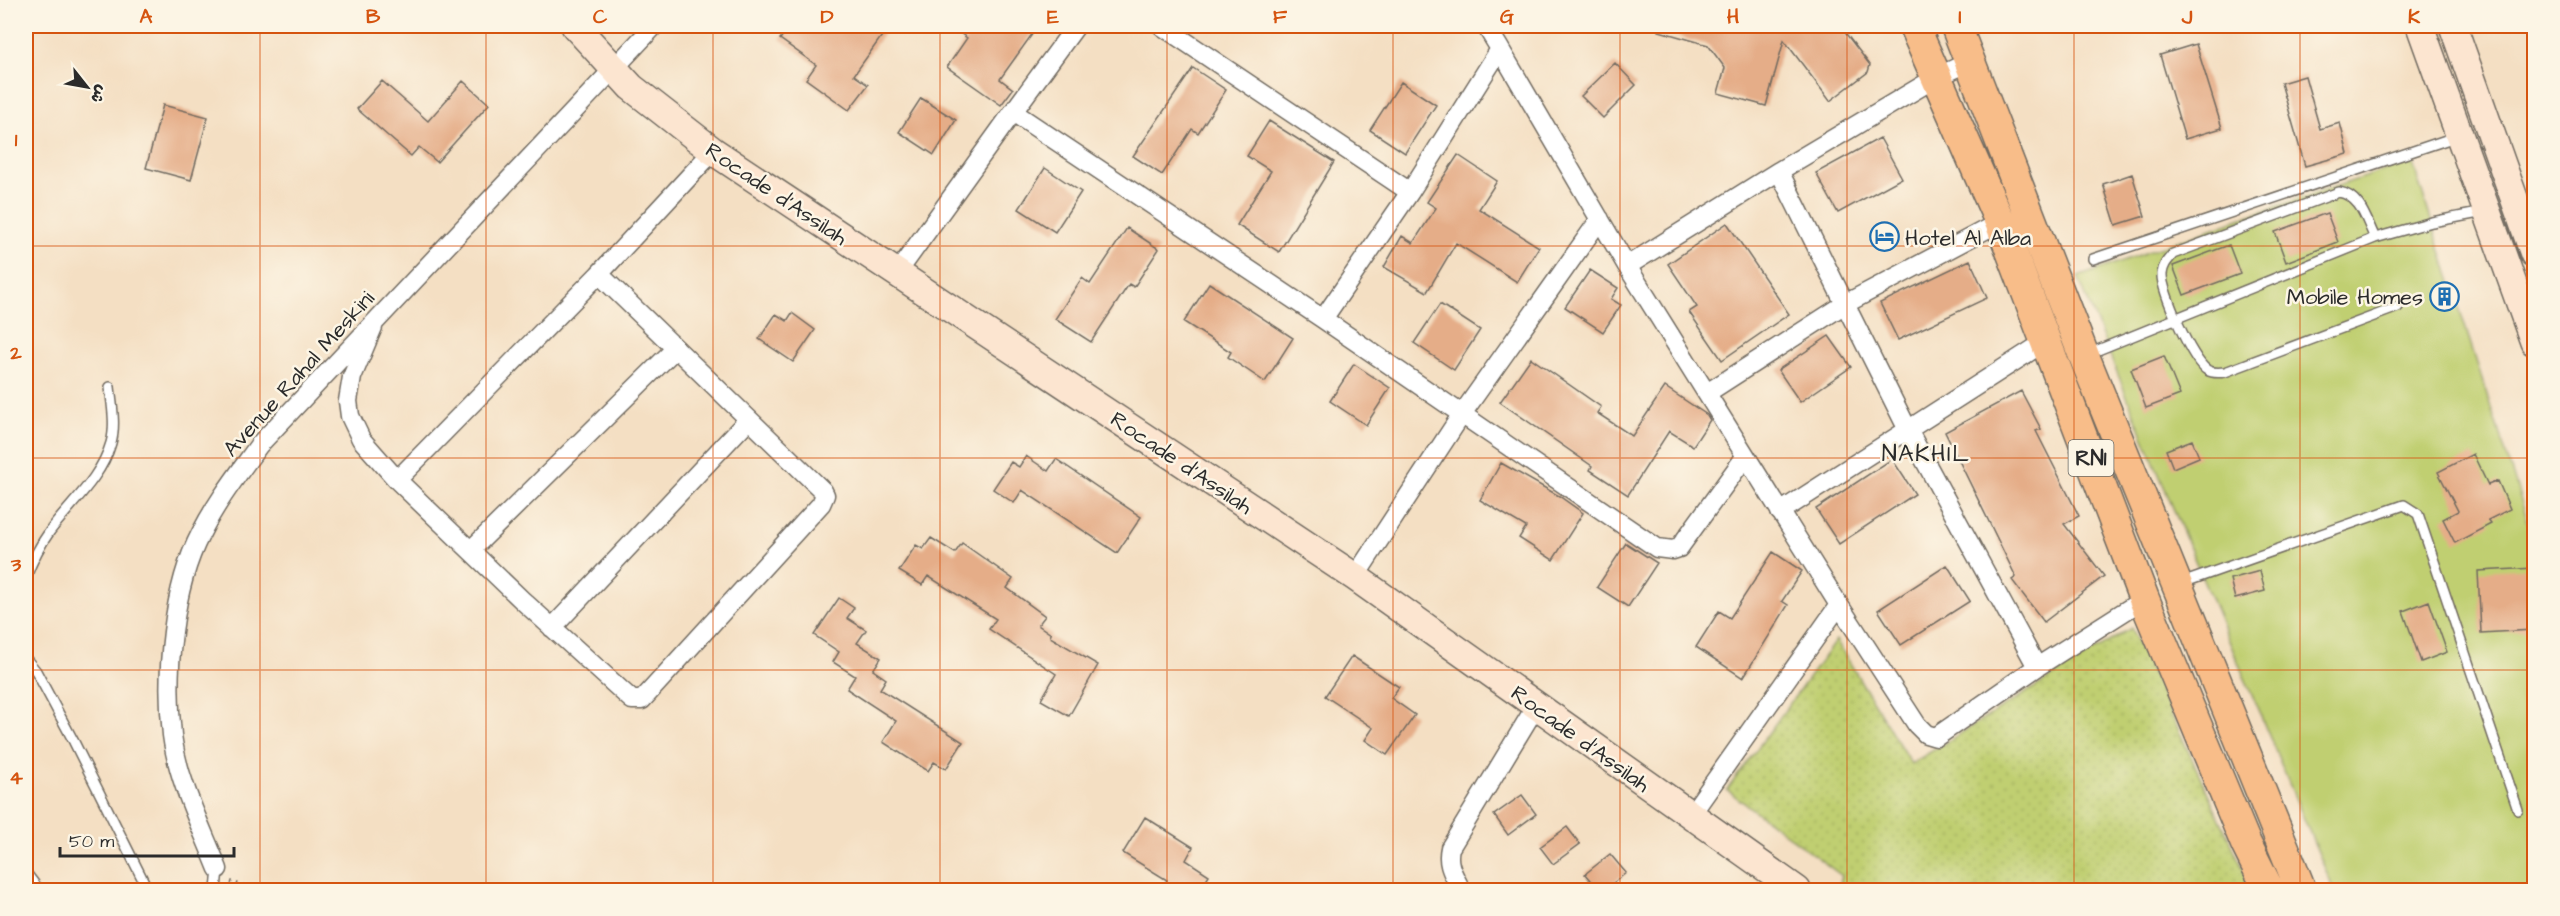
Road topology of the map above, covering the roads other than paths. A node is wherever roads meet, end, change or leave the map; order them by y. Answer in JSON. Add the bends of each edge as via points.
{"nodes":[{"id":1,"x":575,"y":26,"type":"edge"},
{"id":2,"x":654,"y":26,"type":"edge"},
{"id":3,"x":1076,"y":26,"type":"edge"},
{"id":4,"x":1162,"y":26,"type":"edge"},
{"id":5,"x":1488,"y":26,"type":"edge"},
{"id":6,"x":1914,"y":26,"type":"edge"},
{"id":7,"x":1956,"y":26,"type":"edge"},
{"id":8,"x":2420,"y":26,"type":"edge"},
{"id":9,"x":2453,"y":26,"type":"edge"},
{"id":10,"x":1500,"y":49,"type":"junction"},
{"id":11,"x":1971,"y":61,"type":"junction"},
{"id":12,"x":614,"y":69,"type":"junction"},
{"id":13,"x":1937,"y":77,"type":"junction"},
{"id":14,"x":1013,"y":112,"type":"junction"},
{"id":15,"x":2461,"y":135,"type":"junction"},
{"id":16,"x":713,"y":151,"type":"junction"},
{"id":17,"x":1779,"y":171,"type":"junction"},
{"id":18,"x":1410,"y":192,"type":"junction"},
{"id":19,"x":2486,"y":212,"type":"junction"},
{"id":20,"x":1600,"y":219,"type":"junction"},
{"id":21,"x":2000,"y":222,"type":"junction"},
{"id":22,"x":2375,"y":238,"type":"junction"},
{"id":23,"x":2535,"y":254,"type":"edge"},
{"id":24,"x":2093,"y":259,"type":"dead end"},
{"id":25,"x":1627,"y":266,"type":"junction"},
{"id":26,"x":897,"y":273,"type":"junction"},
{"id":27,"x":598,"y":274,"type":"junction"},
{"id":28,"x":1845,"y":304,"type":"junction"},
{"id":29,"x":2398,"y":307,"type":"dead end"},
{"id":30,"x":2176,"y":318,"type":"junction"},
{"id":31,"x":1323,"y":319,"type":"junction"},
{"id":32,"x":373,"y":327,"type":"junction"},
{"id":33,"x":2046,"y":341,"type":"junction"},
{"id":34,"x":2535,"y":342,"type":"edge"},
{"id":35,"x":675,"y":349,"type":"junction"},
{"id":36,"x":2084,"y":356,"type":"junction"},
{"id":37,"x":110,"y":387,"type":"dead end"},
{"id":38,"x":1707,"y":393,"type":"junction"},
{"id":39,"x":1462,"y":414,"type":"junction"},
{"id":40,"x":748,"y":420,"type":"junction"},
{"id":41,"x":1908,"y":430,"type":"junction"},
{"id":42,"x":1745,"y":458,"type":"junction"},
{"id":43,"x":398,"y":480,"type":"junction"},
{"id":44,"x":1780,"y":512,"type":"junction"},
{"id":45,"x":472,"y":549,"type":"junction"},
{"id":46,"x":26,"y":577,"type":"edge"},
{"id":47,"x":1355,"y":577,"type":"junction"},
{"id":48,"x":2177,"y":585,"type":"junction"},
{"id":49,"x":2144,"y":599,"type":"junction"},
{"id":50,"x":1839,"y":605,"type":"junction"},
{"id":51,"x":552,"y":628,"type":"junction"},
{"id":52,"x":26,"y":659,"type":"edge"},
{"id":53,"x":2037,"y":667,"type":"junction"},
{"id":54,"x":1536,"y":706,"type":"junction"},
{"id":55,"x":2518,"y":810,"type":"dead end"},
{"id":56,"x":1690,"y":816,"type":"junction"},
{"id":57,"x":26,"y":873,"type":"edge"},
{"id":58,"x":218,"y":874,"type":"joint"},
{"id":59,"x":39,"y":891,"type":"edge"},
{"id":60,"x":148,"y":891,"type":"edge"},
{"id":61,"x":216,"y":891,"type":"edge"},
{"id":62,"x":1461,"y":891,"type":"edge"},
{"id":63,"x":1797,"y":891,"type":"edge"},
{"id":64,"x":2269,"y":891,"type":"edge"},
{"id":65,"x":2301,"y":891,"type":"edge"}],
"edges":[{"from":1,"to":12,"type":"street","name":"Rocade d'Assilah"},
{"from":2,"to":12,"type":"street","name":"Avenue Rahal Meskini"},
{"from":3,"to":14,"type":"street"},
{"from":4,"to":18,"type":"street"},
{"from":5,"to":10,"type":"street"},
{"from":6,"to":13,"type":"main road","number":"RN1"},
{"from":7,"to":11,"type":"main road","number":"RN1"},
{"from":8,"to":15,"type":"street"},
{"from":9,"to":23,"type":"street"},
{"from":10,"to":18,"type":"street"},
{"from":10,"to":20,"type":"street"},
{"from":11,"to":13,"type":"street"},
{"from":11,"to":36,"type":"main road","number":"RN1"},
{"from":12,"to":16,"type":"street","name":"Rocade d'Assilah","via":[[649,103]]},
{"from":12,"to":32,"type":"street","name":"Avenue Rahal Meskini"},
{"from":13,"to":17,"type":"street"},
{"from":13,"to":21,"type":"main road","number":"RN1"},
{"from":14,"to":26,"type":"street"},
{"from":14,"to":31,"type":"street"},
{"from":15,"to":19,"type":"street"},
{"from":15,"to":24,"type":"lane"},
{"from":16,"to":26,"type":"street","name":"Rocade d'Assilah"},
{"from":16,"to":27,"type":"street"},
{"from":17,"to":25,"type":"street"},
{"from":17,"to":28,"type":"street"},
{"from":18,"to":31,"type":"street"},
{"from":19,"to":22,"type":"lane"},
{"from":19,"to":34,"type":"street"},
{"from":20,"to":25,"type":"street"},
{"from":20,"to":39,"type":"street"},
{"from":21,"to":28,"type":"street"},
{"from":21,"to":33,"type":"main road","number":"RN1"},
{"from":22,"to":30,"type":"lane"},
{"from":22,"to":30,"type":"lane","via":[[2356,200],[2339,192],[2174,254],[2164,264],[2162,276]]},
{"from":25,"to":38,"type":"street"},
{"from":26,"to":47,"type":"street","name":"Rocade d'Assilah"},
{"from":27,"to":35,"type":"street"},
{"from":27,"to":43,"type":"street"},
{"from":28,"to":38,"type":"street"},
{"from":28,"to":41,"type":"street"},
{"from":29,"to":30,"type":"lane","via":[[2214,373],[2197,360]]},
{"from":30,"to":36,"type":"lane"},
{"from":31,"to":39,"type":"street"},
{"from":32,"to":43,"type":"street","via":[[352,377],[350,416],[361,439]]},
{"from":32,"to":58,"type":"street","name":"Avenue Rahal Meskini","via":[[259,445],[200,533],[184,575],[174,629],[172,736],[185,787]]},
{"from":33,"to":41,"type":"street"},
{"from":33,"to":49,"type":"main road","number":"RN1"},
{"from":35,"to":40,"type":"street"},
{"from":35,"to":45,"type":"street"},
{"from":36,"to":48,"type":"main road","number":"RN1"},
{"from":37,"to":46,"type":"lane","via":[[112,442],[103,463],[49,532]]},
{"from":38,"to":42,"type":"street"},
{"from":39,"to":42,"type":"street","via":[[1665,550],[1683,543]]},
{"from":39,"to":47,"type":"street"},
{"from":40,"to":51,"type":"street"},
{"from":40,"to":51,"type":"street","via":[[824,491],[824,499],[645,699],[633,700]]},
{"from":41,"to":44,"type":"street"},
{"from":41,"to":53,"type":"street"},
{"from":42,"to":44,"type":"street"},
{"from":43,"to":45,"type":"street"},
{"from":44,"to":50,"type":"street"},
{"from":45,"to":51,"type":"street"},
{"from":47,"to":54,"type":"street","name":"Rocade d'Assilah"},
{"from":48,"to":55,"type":"lane","via":[[2404,505],[2413,509],[2418,514]]},
{"from":48,"to":65,"type":"main road","number":"RN1"},
{"from":49,"to":53,"type":"street"},
{"from":49,"to":64,"type":"main road","number":"RN1"},
{"from":50,"to":53,"type":"street","via":[[1917,725],[1930,736],[1941,735]]},
{"from":50,"to":56,"type":"street"},
{"from":52,"to":60,"type":"lane","via":[[74,742]]},
{"from":54,"to":56,"type":"street","name":"Rocade d'Assilah"},
{"from":54,"to":62,"type":"street","via":[[1450,848],[1449,866]]},
{"from":56,"to":63,"type":"street","name":"Rocade d'Assilah"},
{"from":57,"to":59,"type":"lane"},
{"from":58,"to":61,"type":"lane"}]}
